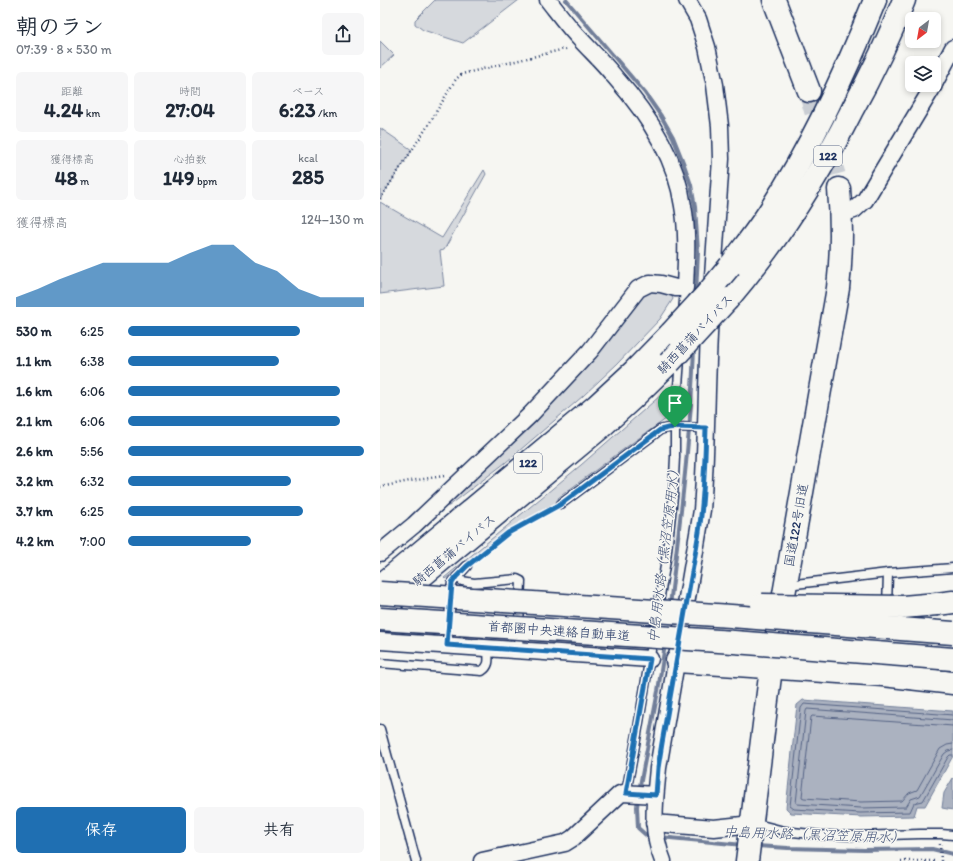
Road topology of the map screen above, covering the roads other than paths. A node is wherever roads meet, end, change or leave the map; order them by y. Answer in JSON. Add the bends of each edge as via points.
{"nodes":[{"id":1,"x":548,"y":0,"type":"edge"},
{"id":2,"x":687,"y":0,"type":"edge"},
{"id":3,"x":774,"y":0,"type":"edge"},
{"id":4,"x":875,"y":0,"type":"edge"},
{"id":5,"x":904,"y":0,"type":"edge"},
{"id":6,"x":953,"y":48,"type":"edge"},
{"id":7,"x":941,"y":71,"type":"edge"},
{"id":8,"x":809,"y":91,"type":"tunnel mouth"},
{"id":9,"x":930,"y":92,"type":"edge"},
{"id":10,"x":838,"y":189,"type":"tunnel mouth"},
{"id":11,"x":841,"y":214,"type":"junction"},
{"id":12,"x":685,"y":288,"type":"junction"},
{"id":13,"x":677,"y":427,"type":"junction"},
{"id":14,"x":702,"y":428,"type":"junction"},
{"id":15,"x":561,"y":504,"type":"road end"},
{"id":16,"x":380,"y":553,"type":"edge"},
{"id":17,"x":467,"y":566,"type":"road end"},
{"id":18,"x":953,"y":568,"type":"edge"},
{"id":19,"x":888,"y":573,"type":"junction"},
{"id":20,"x":456,"y":577,"type":"junction"},
{"id":21,"x":786,"y":585,"type":"junction"},
{"id":22,"x":380,"y":586,"type":"edge"},
{"id":23,"x":380,"y":593,"type":"edge"},
{"id":24,"x":953,"y":602,"type":"edge"},
{"id":25,"x":533,"y":604,"type":"junction"},
{"id":26,"x":380,"y":611,"type":"edge"},
{"id":27,"x":380,"y":618,"type":"edge"},
{"id":28,"x":953,"y":633,"type":"edge"},
{"id":29,"x":380,"y":641,"type":"edge"},
{"id":30,"x":447,"y":645,"type":"junction"},
{"id":31,"x":488,"y":648,"type":"junction"},
{"id":32,"x":518,"y":650,"type":"junction"},
{"id":33,"x":650,"y":659,"type":"junction"},
{"id":34,"x":953,"y":659,"type":"edge"},
{"id":35,"x":677,"y":661,"type":"junction"},
{"id":36,"x":380,"y":663,"type":"edge"},
{"id":37,"x":884,"y":667,"type":"junction"},
{"id":38,"x":771,"y":668,"type":"junction"},
{"id":39,"x":953,"y":683,"type":"edge"},
{"id":40,"x":380,"y":729,"type":"edge"},
{"id":41,"x":639,"y":794,"type":"junction"},
{"id":42,"x":654,"y":827,"type":"junction"},
{"id":43,"x":751,"y":828,"type":"junction"},
{"id":44,"x":953,"y":835,"type":"edge"},
{"id":45,"x":660,"y":855,"type":"edge"},
{"id":46,"x":504,"y":859,"type":"edge"},
{"id":47,"x":747,"y":860,"type":"edge"},
{"id":48,"x":416,"y":861,"type":"edge"},
{"id":49,"x":482,"y":861,"type":"edge"}],
"edges":[{"from":1,"to":12,"type":"street","via":[[648,118],[669,158],[679,186],[685,217]]},
{"from":2,"to":14,"type":"street","via":[[698,19],[707,47],[720,126],[721,159]]},
{"from":3,"to":8,"type":"main road"},
{"from":4,"to":22,"type":"main road","name":"騎西菖蒲バイパス","number":"122","bridge":true,"via":[[856,46],[802,155],[769,212],[705,296],[634,371],[596,406]]},
{"from":5,"to":26,"type":"main road","name":"騎西菖蒲バイパス","number":"122","bridge":true,"via":[[861,94],[811,185],[762,258],[728,299],[669,363],[599,429]]},
{"from":6,"to":7,"type":"street"},
{"from":9,"to":11,"type":"street","via":[[865,200],[854,210]]},
{"from":10,"to":11,"type":"main road","name":"国道122号旧道"},
{"from":11,"to":21,"type":"main road","name":"国道122号旧道","via":[[838,288]]},
{"from":12,"to":13,"type":"lane"},
{"from":12,"to":16,"type":"street","via":[[650,283],[638,289],[590,351],[530,415],[414,525]]},
{"from":13,"to":14,"type":"lane"},
{"from":13,"to":15,"type":"lane","via":[[660,430]]},
{"from":13,"to":33,"type":"lane","via":[[666,560]]},
{"from":14,"to":35,"type":"street","via":[[705,477],[702,510]]},
{"from":17,"to":20,"type":"lane"},
{"from":18,"to":19,"type":"lane"},
{"from":19,"to":21,"type":"lane"},
{"from":19,"to":37,"type":"lane"},
{"from":20,"to":30,"type":"lane","via":[[452,583]]},
{"from":20,"to":32,"type":"lane","via":[[474,583],[517,579],[521,581]]},
{"from":21,"to":38,"type":"main road","name":"国道122号旧道"},
{"from":23,"to":25,"type":"main road","name":"首都圏中央連絡自動車道","bridge":true},
{"from":24,"to":25,"type":"main road","bridge":true,"via":[[903,607]]},
{"from":25,"to":28,"type":"main road","name":"首都圏中央連絡自動車道","bridge":true},
{"from":27,"to":34,"type":"main road","name":"首都圏中央連絡自動車道","bridge":true},
{"from":29,"to":30,"type":"street"},
{"from":30,"to":31,"type":"street"},
{"from":31,"to":32,"type":"street"},
{"from":31,"to":36,"type":"lane","via":[[488,664],[482,671]]},
{"from":32,"to":33,"type":"street"},
{"from":33,"to":41,"type":"lane"},
{"from":35,"to":38,"type":"main road"},
{"from":35,"to":41,"type":"street","via":[[658,768]]},
{"from":37,"to":38,"type":"main road"},
{"from":37,"to":39,"type":"main road"},
{"from":38,"to":43,"type":"main road","name":"国道122号旧道"},
{"from":40,"to":48,"type":"lane"},
{"from":41,"to":42,"type":"street"},
{"from":41,"to":46,"type":"street","via":[[620,794],[573,838],[565,842]]},
{"from":42,"to":43,"type":"street","via":[[714,828],[743,824]]},
{"from":42,"to":45,"type":"street"},
{"from":43,"to":44,"type":"lane","via":[[761,825],[784,831],[820,835]]},
{"from":43,"to":47,"type":"main road","name":"国道122号旧道"},
{"from":46,"to":49,"type":"street"}]}
